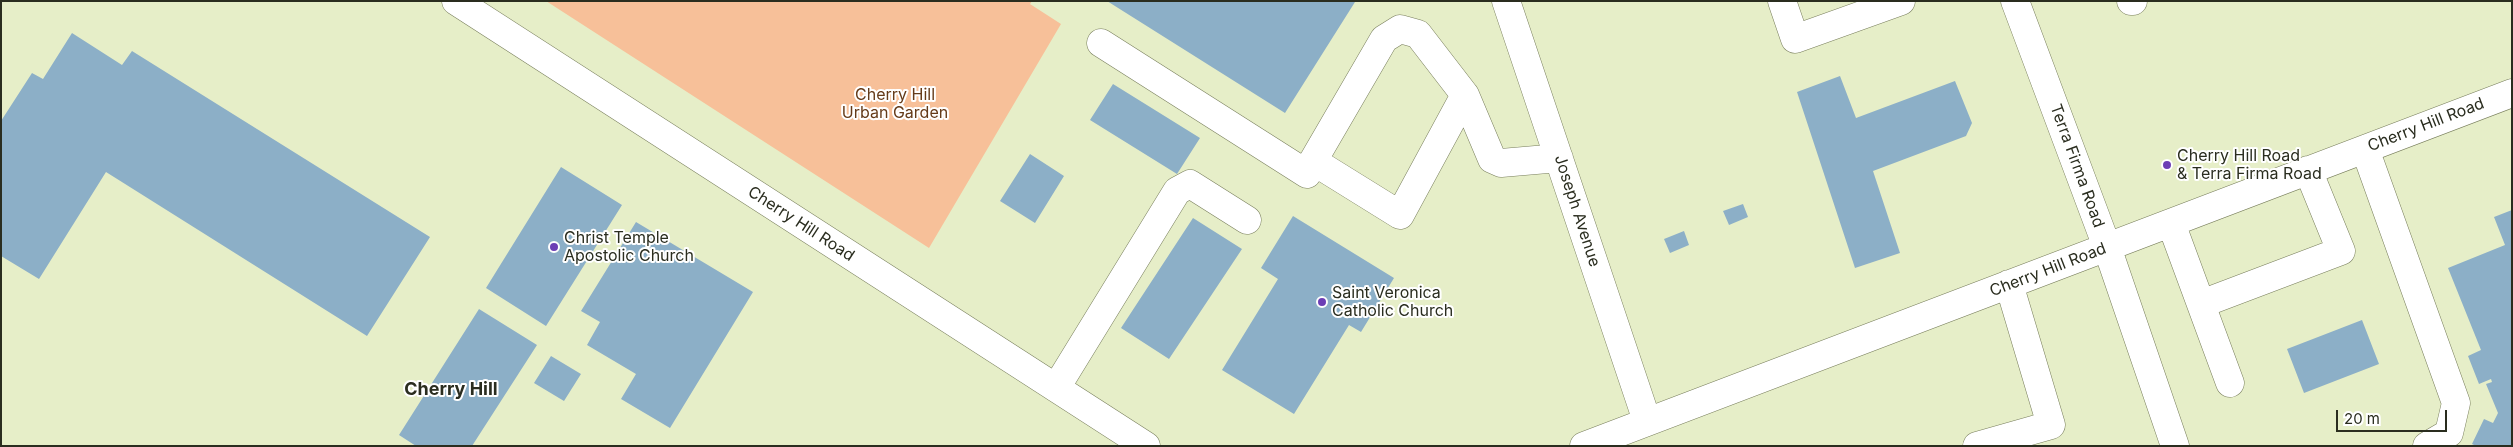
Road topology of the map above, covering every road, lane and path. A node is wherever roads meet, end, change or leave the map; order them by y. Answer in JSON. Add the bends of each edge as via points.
{"nodes":[{"id":1,"x":456,"y":1,"type":"edge"},
{"id":2,"x":1506,"y":1,"type":"edge"},
{"id":3,"x":1782,"y":1,"type":"edge"},
{"id":4,"x":1902,"y":1,"type":"edge"},
{"id":5,"x":2015,"y":1,"type":"edge"},
{"id":6,"x":1101,"y":42,"type":"dead end"},
{"id":7,"x":2512,"y":93,"type":"edge"},
{"id":8,"x":1466,"y":95,"type":"junction"},
{"id":9,"x":2365,"y":149,"type":"junction"},
{"id":10,"x":1559,"y":158,"type":"junction"},
{"id":11,"x":1313,"y":161,"type":"junction"},
{"id":12,"x":2308,"y":170,"type":"junction"},
{"id":13,"x":1247,"y":220,"type":"dead end"},
{"id":14,"x":2170,"y":223,"type":"junction"},
{"id":15,"x":2107,"y":247,"type":"junction"},
{"id":16,"x":2009,"y":284,"type":"junction"},
{"id":17,"x":2201,"y":304,"type":"junction"},
{"id":18,"x":2230,"y":383,"type":"dead end"},
{"id":19,"x":1056,"y":388,"type":"junction"},
{"id":20,"x":1647,"y":421,"type":"junction"},
{"id":21,"x":2054,"y":436,"type":"edge"},
{"id":22,"x":1136,"y":443,"type":"edge"},
{"id":23,"x":1584,"y":446,"type":"edge"},
{"id":24,"x":1977,"y":446,"type":"edge"},
{"id":25,"x":2175,"y":446,"type":"edge"},
{"id":26,"x":2427,"y":446,"type":"edge"}],
"edges":[{"from":1,"to":19,"type":"street","name":"Cherry Hill Road"},
{"from":2,"to":10,"type":"street","name":"Joseph Avenue"},
{"from":3,"to":4,"type":"street","via":[[1795,39]]},
{"from":5,"to":15,"type":"street","name":"Terra Firma Road"},
{"from":6,"to":11,"type":"street","via":[[1307,174]]},
{"from":7,"to":9,"type":"street","name":"Cherry Hill Road"},
{"from":8,"to":10,"type":"street","via":[[1492,159],[1501,163]]},
{"from":8,"to":11,"type":"street","via":[[1400,215]]},
{"from":8,"to":11,"type":"street","via":[[1418,34],[1400,29],[1384,39]]},
{"from":9,"to":12,"type":"street","name":"Cherry Hill Road"},
{"from":9,"to":26,"type":"street","via":[[2456,403],[2449,432]]},
{"from":10,"to":20,"type":"street","name":"Joseph Avenue"},
{"from":12,"to":14,"type":"street","name":"Cherry Hill Road"},
{"from":12,"to":17,"type":"street","via":[[2340,251]]},
{"from":13,"to":19,"type":"street","via":[[1190,184],[1177,191]]},
{"from":14,"to":15,"type":"street","name":"Cherry Hill Road"},
{"from":14,"to":17,"type":"street"},
{"from":15,"to":16,"type":"street","name":"Cherry Hill Road"},
{"from":15,"to":25,"type":"street","name":"Terra Firma Road"},
{"from":16,"to":20,"type":"street","name":"Cherry Hill Road"},
{"from":16,"to":21,"type":"street"},
{"from":17,"to":18,"type":"street"},
{"from":19,"to":22,"type":"street","name":"Cherry Hill Road"},
{"from":20,"to":23,"type":"street","name":"Cherry Hill Road"},
{"from":21,"to":24,"type":"street"}]}
